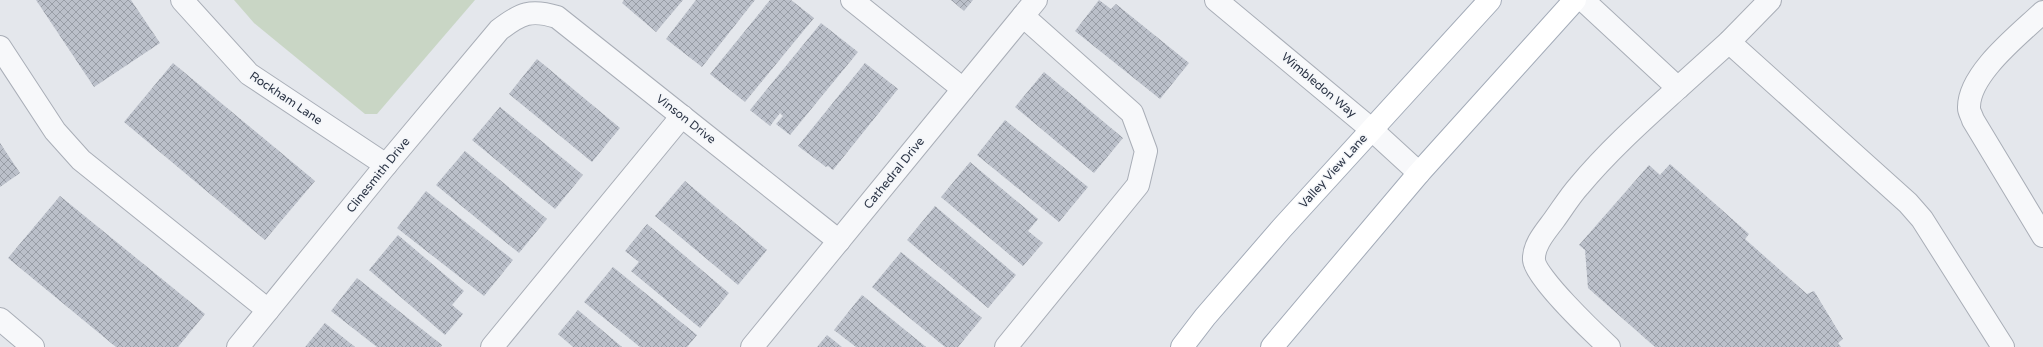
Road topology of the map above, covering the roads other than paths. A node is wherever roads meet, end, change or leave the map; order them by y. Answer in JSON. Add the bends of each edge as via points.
{"nodes":[{"id":1,"x":182,"y":0,"type":"edge"},
{"id":2,"x":852,"y":0,"type":"edge"},
{"id":3,"x":1216,"y":0,"type":"edge"},
{"id":4,"x":1490,"y":0,"type":"edge"},
{"id":5,"x":1575,"y":0,"type":"edge"},
{"id":6,"x":1583,"y":0,"type":"edge"},
{"id":7,"x":1770,"y":0,"type":"edge"},
{"id":8,"x":1029,"y":8,"type":"edge"},
{"id":9,"x":537,"y":9,"type":"edge"},
{"id":10,"x":2043,"y":12,"type":"edge"},
{"id":11,"x":1729,"y":42,"type":"junction"},
{"id":12,"x":0,"y":47,"type":"edge"},
{"id":13,"x":1678,"y":88,"type":"junction"},
{"id":14,"x":963,"y":89,"type":"junction"},
{"id":15,"x":682,"y":116,"type":"junction"},
{"id":16,"x":1371,"y":129,"type":"junction"},
{"id":17,"x":386,"y":165,"type":"junction"},
{"id":18,"x":1419,"y":172,"type":"junction"},
{"id":19,"x":2043,"y":236,"type":"edge"},
{"id":20,"x":839,"y":241,"type":"junction"},
{"id":21,"x":268,"y":310,"type":"junction"},
{"id":22,"x":0,"y":319,"type":"edge"},
{"id":23,"x":33,"y":347,"type":"edge"},
{"id":24,"x":238,"y":347,"type":"edge"},
{"id":25,"x":492,"y":347,"type":"edge"},
{"id":26,"x":752,"y":347,"type":"edge"},
{"id":27,"x":1006,"y":347,"type":"edge"},
{"id":28,"x":1182,"y":347,"type":"edge"},
{"id":29,"x":1272,"y":347,"type":"edge"},
{"id":30,"x":1609,"y":347,"type":"edge"},
{"id":31,"x":2003,"y":347,"type":"edge"}],
"edges":[{"from":1,"to":17,"type":"street","name":"Rockham Lane","via":[[249,74]]},
{"from":2,"to":14,"type":"street"},
{"from":3,"to":16,"type":"street","name":"Wimbledon Way"},
{"from":4,"to":16,"type":"main road","name":"Valley View Lane"},
{"from":5,"to":18,"type":"main road"},
{"from":6,"to":13,"type":"street"},
{"from":7,"to":11,"type":"street"},
{"from":8,"to":14,"type":"street","name":"Cathedral Drive"},
{"from":8,"to":27,"type":"street","via":[[1132,113],[1146,151],[1138,185]]},
{"from":9,"to":15,"type":"street","name":"Vinson Drive","via":[[557,17]]},
{"from":9,"to":17,"type":"street","name":"Clinesmith Drive","via":[[514,18],[499,30]]},
{"from":10,"to":19,"type":"street","via":[[1976,82],[1969,109],[1973,120]]},
{"from":11,"to":13,"type":"street"},
{"from":11,"to":31,"type":"street","via":[[1908,203],[1922,219]]},
{"from":12,"to":21,"type":"street","via":[[55,131],[81,160]]},
{"from":13,"to":30,"type":"street","via":[[1578,186],[1536,248],[1534,260],[1538,271]]},
{"from":14,"to":20,"type":"street","name":"Cathedral Drive"},
{"from":15,"to":20,"type":"street","name":"Vinson Drive"},
{"from":15,"to":25,"type":"street"},
{"from":16,"to":18,"type":"street","name":"Wimbledon Way"},
{"from":16,"to":28,"type":"main road","name":"Valley View Lane","via":[[1246,270]]},
{"from":17,"to":21,"type":"street","name":"Clinesmith Drive"},
{"from":18,"to":29,"type":"main road"},
{"from":20,"to":26,"type":"street","name":"Cathedral Drive"},
{"from":21,"to":24,"type":"street","name":"Clinesmith Drive"},
{"from":22,"to":23,"type":"street"}]}
